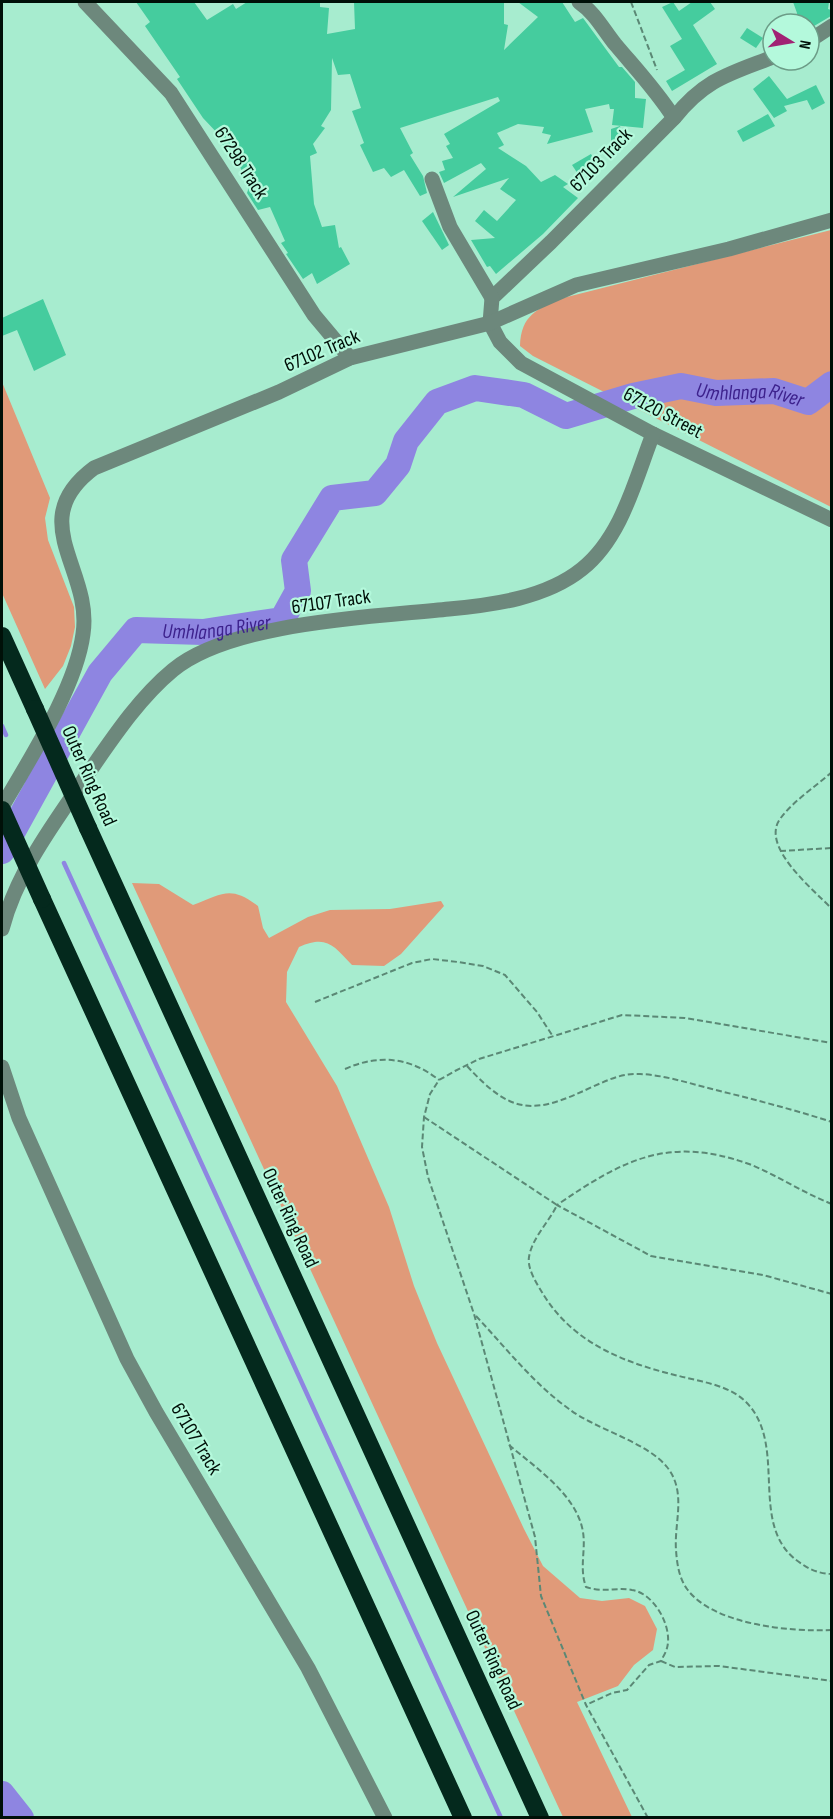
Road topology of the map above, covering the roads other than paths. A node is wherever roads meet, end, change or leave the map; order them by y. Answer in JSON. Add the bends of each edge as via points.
{"nodes":[{"id":1,"x":85,"y":2,"type":"edge"},
{"id":2,"x":579,"y":2,"type":"edge"},
{"id":3,"x":761,"y":62,"type":"edge"},
{"id":4,"x":674,"y":118,"type":"junction"},
{"id":5,"x":432,"y":179,"type":"dead end"},
{"id":6,"x":831,"y":220,"type":"edge"},
{"id":7,"x":492,"y":298,"type":"junction"},
{"id":8,"x":490,"y":323,"type":"junction"},
{"id":9,"x":350,"y":358,"type":"junction"},
{"id":10,"x":653,"y":434,"type":"junction"},
{"id":11,"x":831,"y":520,"type":"edge"},
{"id":12,"x":2,"y":636,"type":"edge"},
{"id":13,"x":44,"y":712,"type":"junction"},
{"id":14,"x":2,"y":808,"type":"edge"},
{"id":15,"x":2,"y":929,"type":"edge"},
{"id":16,"x":2,"y":1067,"type":"edge"},
{"id":17,"x":385,"y":1818,"type":"edge"},
{"id":18,"x":463,"y":1818,"type":"edge"},
{"id":19,"x":540,"y":1818,"type":"edge"}],
"edges":[{"from":1,"to":9,"type":"street","name":"67298 Track","via":[[171,93],[314,315]]},
{"from":2,"to":4,"type":"street","via":[[649,81]]},
{"from":3,"to":4,"type":"street","name":"67103 Track","via":[[700,88]]},
{"from":4,"to":7,"type":"street","name":"67103 Track"},
{"from":5,"to":7,"type":"street","via":[[454,236]]},
{"from":6,"to":8,"type":"street","name":"67102 Track","via":[[576,285]]},
{"from":7,"to":8,"type":"street"},
{"from":8,"to":9,"type":"street","name":"67102 Track"},
{"from":8,"to":10,"type":"street","name":"67120 Street","via":[[500,342],[521,363]]},
{"from":9,"to":13,"type":"street","name":"67102 Track","via":[[227,414],[117,456],[94,468],[69,490],[61,514],[63,543],[83,599],[85,618],[80,652]]},
{"from":10,"to":11,"type":"street","name":"67120 Street"},
{"from":10,"to":15,"type":"street","name":"67107 Track","via":[[608,542],[581,570],[551,587],[469,608],[333,621],[260,634],[217,645],[173,670],[148,694],[103,752],[47,833],[12,896]]},
{"from":12,"to":13,"type":"highway","name":"Outer Ring Road"},
{"from":13,"to":14,"type":"street","name":"67102 Track"},
{"from":13,"to":19,"type":"highway","name":"Outer Ring Road","bridge":true,"via":[[87,828]]},
{"from":14,"to":18,"type":"highway","bridge":true},
{"from":16,"to":17,"type":"street","name":"67107 Track","via":[[19,1118],[127,1359],[308,1668]]}]}
